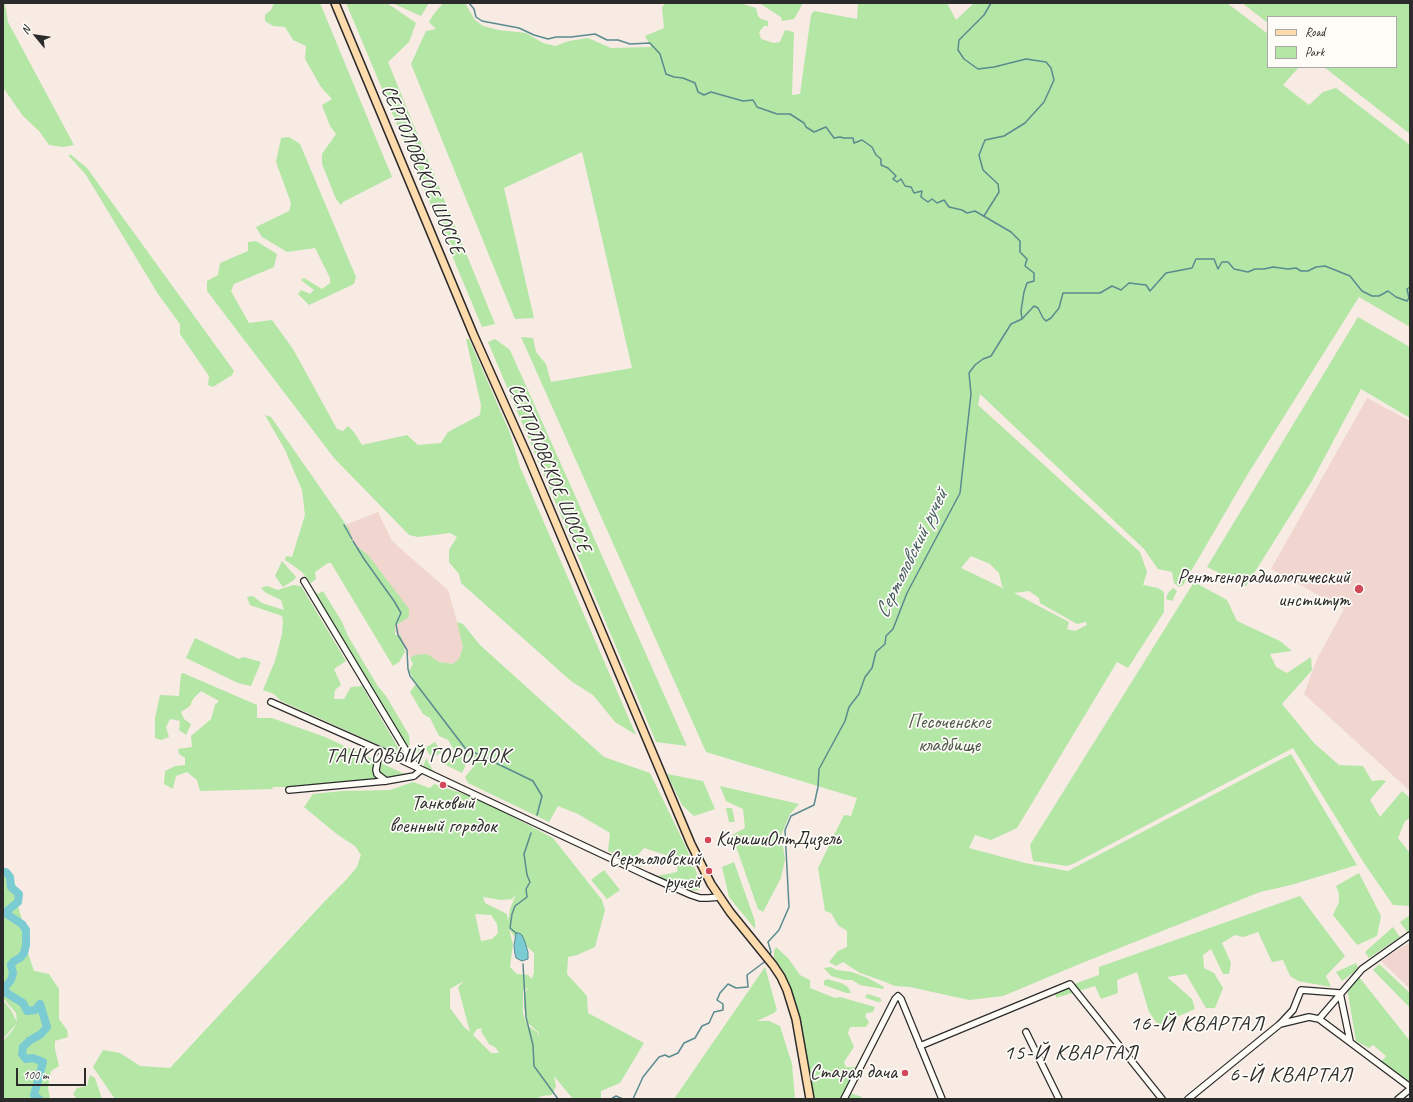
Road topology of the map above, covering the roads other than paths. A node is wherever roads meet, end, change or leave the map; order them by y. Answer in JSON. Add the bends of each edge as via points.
{"nodes":[{"id":1,"x":335,"y":3,"type":"edge"},
{"id":2,"x":304,"y":581,"type":"dead end"},
{"id":3,"x":271,"y":702,"type":"dead end"},
{"id":4,"x":384,"y":752,"type":"junction"},
{"id":5,"x":419,"y":769,"type":"junction"},
{"id":6,"x":386,"y":781,"type":"junction"},
{"id":7,"x":289,"y":790,"type":"dead end"},
{"id":8,"x":720,"y":897,"type":"junction"},
{"id":9,"x":1410,"y":935,"type":"edge"},
{"id":10,"x":1340,"y":993,"type":"junction"},
{"id":11,"x":1319,"y":1019,"type":"junction"},
{"id":12,"x":1280,"y":1024,"type":"junction"},
{"id":13,"x":1026,"y":1032,"type":"dead end"},
{"id":14,"x":1350,"y":1041,"type":"junction"},
{"id":15,"x":920,"y":1046,"type":"junction"},
{"id":16,"x":1410,"y":1088,"type":"edge"},
{"id":17,"x":810,"y":1099,"type":"edge"},
{"id":18,"x":844,"y":1099,"type":"edge"},
{"id":19,"x":942,"y":1099,"type":"edge"},
{"id":20,"x":1059,"y":1099,"type":"edge"},
{"id":21,"x":1162,"y":1099,"type":"edge"},
{"id":22,"x":1188,"y":1099,"type":"edge"},
{"id":23,"x":1398,"y":1099,"type":"edge"}],
"edges":[{"from":1,"to":8,"type":"main road","name":"СЕРТОЛОВСКОЕ ШОССЕ","via":[[691,844],[705,874]]},
{"from":2,"to":5,"type":"street"},
{"from":3,"to":4,"type":"street"},
{"from":4,"to":5,"type":"street"},
{"from":4,"to":6,"type":"street","via":[[376,770]]},
{"from":5,"to":6,"type":"street","via":[[414,776]]},
{"from":5,"to":8,"type":"street","via":[[691,895],[700,898]]},
{"from":6,"to":7,"type":"street"},
{"from":8,"to":17,"type":"main road","name":"СЕРТОЛОВСКОЕ ШОССЕ","via":[[781,977],[796,1019]]},
{"from":9,"to":10,"type":"street","via":[[1362,969]]},
{"from":10,"to":11,"type":"street"},
{"from":10,"to":12,"type":"street","via":[[1301,990],[1293,1010]]},
{"from":10,"to":14,"type":"street"},
{"from":11,"to":12,"type":"street","via":[[1309,1017]]},
{"from":11,"to":14,"type":"street"},
{"from":12,"to":22,"type":"street"},
{"from":13,"to":20,"type":"street"},
{"from":14,"to":16,"type":"street"},
{"from":15,"to":18,"type":"street","via":[[898,996],[894,999]]},
{"from":15,"to":19,"type":"street"},
{"from":15,"to":21,"type":"street","via":[[1070,984]]},
{"from":16,"to":23,"type":"street"}]}
